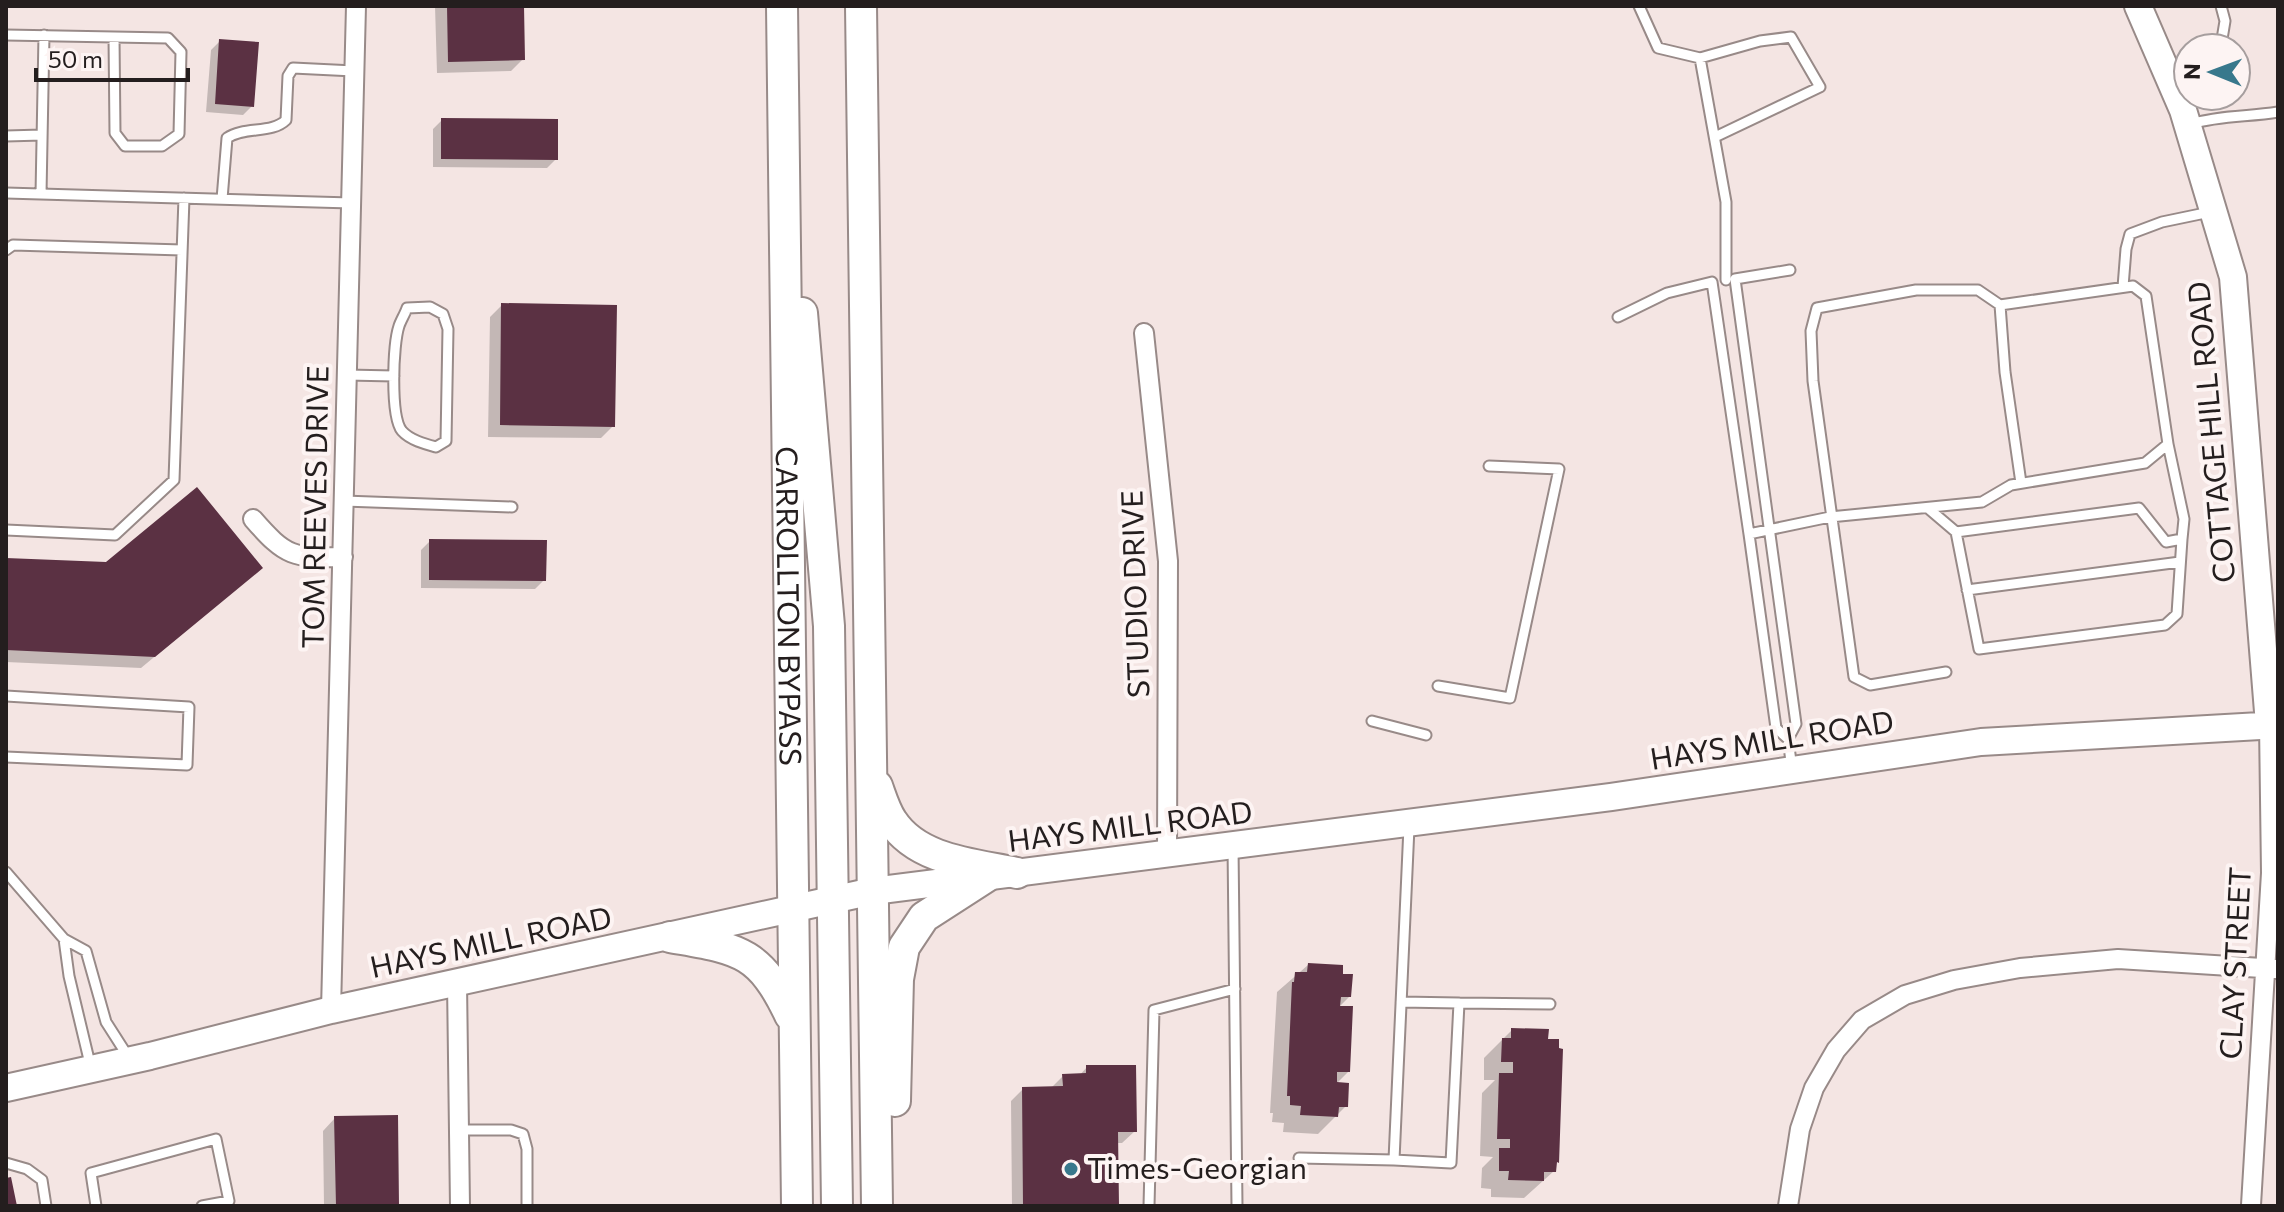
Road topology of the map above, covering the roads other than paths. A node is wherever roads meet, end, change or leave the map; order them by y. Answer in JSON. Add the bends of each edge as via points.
{"nodes":[{"id":1,"x":356,"y":6,"type":"edge"},
{"id":2,"x":782,"y":6,"type":"edge"},
{"id":3,"x":861,"y":6,"type":"edge"},
{"id":4,"x":1639,"y":6,"type":"edge"},
{"id":5,"x":2138,"y":6,"type":"edge"},
{"id":6,"x":2221,"y":6,"type":"edge"},
{"id":7,"x":2223,"y":32,"type":"edge"},
{"id":8,"x":6,"y":35,"type":"edge"},
{"id":9,"x":44,"y":35,"type":"junction"},
{"id":10,"x":114,"y":37,"type":"junction"},
{"id":11,"x":1700,"y":58,"type":"junction"},
{"id":12,"x":2172,"y":59,"type":"edge"},
{"id":13,"x":354,"y":71,"type":"junction"},
{"id":14,"x":2186,"y":112,"type":"edge"},
{"id":15,"x":2278,"y":112,"type":"edge"},
{"id":16,"x":2188,"y":125,"type":"junction"},
{"id":17,"x":42,"y":135,"type":"junction"},
{"id":18,"x":6,"y":136,"type":"edge"},
{"id":19,"x":1715,"y":137,"type":"junction"},
{"id":20,"x":784,"y":176,"type":"junction"},
{"id":21,"x":6,"y":193,"type":"edge"},
{"id":22,"x":41,"y":194,"type":"junction"},
{"id":23,"x":184,"y":198,"type":"junction"},
{"id":24,"x":222,"y":199,"type":"junction"},
{"id":25,"x":351,"y":203,"type":"junction"},
{"id":26,"x":2214,"y":211,"type":"junction"},
{"id":27,"x":6,"y":250,"type":"edge"},
{"id":28,"x":182,"y":250,"type":"junction"},
{"id":29,"x":1790,"y":270,"type":"dead end"},
{"id":30,"x":1731,"y":280,"type":"junction"},
{"id":31,"x":1712,"y":282,"type":"junction"},
{"id":32,"x":2123,"y":287,"type":"junction"},
{"id":33,"x":2000,"y":305,"type":"junction"},
{"id":34,"x":1618,"y":317,"type":"dead end"},
{"id":35,"x":1144,"y":333,"type":"dead end"},
{"id":36,"x":347,"y":375,"type":"junction"},
{"id":37,"x":394,"y":376,"type":"junction"},
{"id":38,"x":2168,"y":444,"type":"junction"},
{"id":39,"x":1489,"y":466,"type":"dead end"},
{"id":40,"x":2021,"y":483,"type":"junction"},
{"id":41,"x":344,"y":501,"type":"junction"},
{"id":42,"x":512,"y":507,"type":"dead end"},
{"id":43,"x":1929,"y":509,"type":"junction"},
{"id":44,"x":1830,"y":517,"type":"junction"},
{"id":45,"x":253,"y":519,"type":"dead end"},
{"id":46,"x":1771,"y":529,"type":"junction"},
{"id":47,"x":6,"y":530,"type":"edge"},
{"id":48,"x":1956,"y":532,"type":"junction"},
{"id":49,"x":1749,"y":534,"type":"junction"},
{"id":50,"x":2182,"y":539,"type":"junction"},
{"id":51,"x":343,"y":557,"type":"junction"},
{"id":52,"x":2180,"y":562,"type":"junction"},
{"id":53,"x":1967,"y":590,"type":"junction"},
{"id":54,"x":1946,"y":672,"type":"dead end"},
{"id":55,"x":1438,"y":686,"type":"dead end"},
{"id":56,"x":6,"y":696,"type":"edge"},
{"id":57,"x":1372,"y":721,"type":"dead end"},
{"id":58,"x":2273,"y":724,"type":"edge"},
{"id":59,"x":1426,"y":735,"type":"dead end"},
{"id":60,"x":1788,"y":739,"type":"junction"},
{"id":61,"x":6,"y":757,"type":"edge"},
{"id":62,"x":1792,"y":769,"type":"junction"},
{"id":63,"x":871,"y":774,"type":"junction"},
{"id":64,"x":1409,"y":824,"type":"junction"},
{"id":65,"x":1233,"y":846,"type":"junction"},
{"id":66,"x":1167,"y":854,"type":"junction"},
{"id":67,"x":6,"y":872,"type":"edge"},
{"id":68,"x":1017,"y":873,"type":"junction"},
{"id":69,"x":986,"y":877,"type":"junction"},
{"id":70,"x":873,"y":891,"type":"junction"},
{"id":71,"x":834,"y":900,"type":"junction"},
{"id":72,"x":790,"y":910,"type":"junction"},
{"id":73,"x":670,"y":937,"type":"junction"},
{"id":74,"x":64,"y":939,"type":"junction"},
{"id":75,"x":2271,"y":968,"type":"edge"},
{"id":76,"x":457,"y":983,"type":"junction"},
{"id":77,"x":1235,"y":989,"type":"junction"},
{"id":78,"x":1401,"y":1002,"type":"junction"},
{"id":79,"x":1459,"y":1003,"type":"junction"},
{"id":80,"x":1550,"y":1004,"type":"dead end"},
{"id":81,"x":331,"y":1010,"type":"junction"},
{"id":82,"x":793,"y":1020,"type":"junction"},
{"id":83,"x":131,"y":1060,"type":"junction"},
{"id":84,"x":91,"y":1069,"type":"junction"},
{"id":85,"x":6,"y":1088,"type":"edge"},
{"id":86,"x":459,"y":1130,"type":"junction"},
{"id":87,"x":1299,"y":1158,"type":"dead end"},
{"id":88,"x":1394,"y":1160,"type":"junction"},
{"id":89,"x":6,"y":1163,"type":"edge"},
{"id":90,"x":2251,"y":1205,"type":"edge"},
{"id":91,"x":46,"y":1206,"type":"edge"},
{"id":92,"x":96,"y":1206,"type":"edge"},
{"id":93,"x":202,"y":1206,"type":"edge"},
{"id":94,"x":460,"y":1206,"type":"edge"},
{"id":95,"x":527,"y":1206,"type":"edge"},
{"id":96,"x":797,"y":1206,"type":"edge"},
{"id":97,"x":837,"y":1206,"type":"edge"},
{"id":98,"x":877,"y":1206,"type":"edge"},
{"id":99,"x":886,"y":1206,"type":"edge"},
{"id":100,"x":1149,"y":1206,"type":"edge"},
{"id":101,"x":1237,"y":1206,"type":"edge"},
{"id":102,"x":1788,"y":1206,"type":"edge"}],
"edges":[{"from":1,"to":13,"type":"street","name":"TOM REEVES DRIVE"},
{"from":2,"to":20,"type":"main road","name":"CARROLLTON BYPASS"},
{"from":3,"to":63,"type":"main road"},
{"from":4,"to":11,"type":"lane","via":[[1658,48]]},
{"from":5,"to":12,"type":"street","name":"COTTAGE HILL ROAD"},
{"from":6,"to":7,"type":"lane"},
{"from":8,"to":9,"type":"lane"},
{"from":9,"to":10,"type":"lane"},
{"from":9,"to":17,"type":"lane"},
{"from":10,"to":10,"type":"lane","via":[[168,38],[181,52],[179,134],[162,146],[125,146],[115,133]]},
{"from":11,"to":19,"type":"lane"},
{"from":11,"to":19,"type":"lane","via":[[1791,37],[1820,87]]},
{"from":13,"to":24,"type":"lane","via":[[293,68],[286,120],[227,138]]},
{"from":13,"to":25,"type":"street","name":"TOM REEVES DRIVE"},
{"from":14,"to":16,"type":"street","name":"COTTAGE HILL ROAD"},
{"from":15,"to":16,"type":"lane","via":[[2214,117]]},
{"from":16,"to":26,"type":"street","name":"COTTAGE HILL ROAD"},
{"from":17,"to":18,"type":"lane"},
{"from":17,"to":22,"type":"lane"},
{"from":19,"to":30,"type":"lane"},
{"from":20,"to":71,"type":"main road","via":[[807,358],[829,626]]},
{"from":20,"to":72,"type":"main road","name":"CARROLLTON BYPASS"},
{"from":21,"to":22,"type":"lane"},
{"from":22,"to":23,"type":"lane"},
{"from":23,"to":24,"type":"lane"},
{"from":23,"to":28,"type":"lane"},
{"from":24,"to":25,"type":"lane"},
{"from":25,"to":36,"type":"street","name":"TOM REEVES DRIVE"},
{"from":26,"to":32,"type":"lane","via":[[2130,234]]},
{"from":26,"to":58,"type":"street","name":"COTTAGE HILL ROAD","via":[[2233,277]]},
{"from":27,"to":28,"type":"lane","via":[[13,245]]},
{"from":28,"to":47,"type":"lane","via":[[174,480],[115,535]]},
{"from":29,"to":30,"type":"lane"},
{"from":30,"to":31,"type":"lane"},
{"from":30,"to":46,"type":"lane"},
{"from":31,"to":34,"type":"lane","via":[[1667,293]]},
{"from":31,"to":49,"type":"lane"},
{"from":32,"to":33,"type":"lane"},
{"from":32,"to":38,"type":"lane","via":[[2133,286],[2146,296]]},
{"from":33,"to":40,"type":"lane"},
{"from":33,"to":44,"type":"lane","via":[[1978,290],[1916,290],[1817,308],[1811,331],[1813,381]]},
{"from":35,"to":66,"type":"street","name":"STUDIO DRIVE","via":[[1168,561]]},
{"from":36,"to":37,"type":"lane"},
{"from":36,"to":41,"type":"street","name":"TOM REEVES DRIVE"},
{"from":37,"to":37,"type":"lane","via":[[402,431],[436,447],[446,441],[448,329],[443,314],[430,307],[407,308],[398,327]]},
{"from":38,"to":40,"type":"lane","via":[[2145,463]]},
{"from":38,"to":50,"type":"lane","via":[[2184,519]]},
{"from":39,"to":55,"type":"lane","via":[[1559,469],[1510,698]]},
{"from":40,"to":43,"type":"lane","via":[[1982,502]]},
{"from":41,"to":42,"type":"lane"},
{"from":41,"to":51,"type":"street","name":"TOM REEVES DRIVE"},
{"from":43,"to":44,"type":"lane"},
{"from":43,"to":48,"type":"lane"},
{"from":44,"to":46,"type":"lane"},
{"from":44,"to":54,"type":"lane","via":[[1854,677],[1870,685]]},
{"from":45,"to":51,"type":"street","via":[[296,556]]},
{"from":46,"to":49,"type":"lane"},
{"from":46,"to":60,"type":"lane","via":[[1796,724]]},
{"from":48,"to":50,"type":"lane","via":[[2139,508],[2166,542]]},
{"from":48,"to":53,"type":"lane"},
{"from":49,"to":60,"type":"lane","via":[[1776,728]]},
{"from":50,"to":52,"type":"lane"},
{"from":51,"to":81,"type":"street","name":"TOM REEVES DRIVE"},
{"from":52,"to":53,"type":"lane"},
{"from":52,"to":53,"type":"lane","via":[[2177,614],[2165,625],[1979,649]]},
{"from":56,"to":61,"type":"lane","via":[[189,707],[187,765]]},
{"from":57,"to":59,"type":"lane"},
{"from":58,"to":62,"type":"street","name":"HAYS MILL ROAD","via":[[1981,742]]},
{"from":58,"to":75,"type":"street","name":"CLAY STREET"},
{"from":60,"to":62,"type":"lane"},
{"from":62,"to":64,"type":"street","name":"HAYS MILL ROAD"},
{"from":63,"to":68,"type":"main road","via":[[891,820],[905,837],[925,850]]},
{"from":63,"to":70,"type":"main road"},
{"from":64,"to":65,"type":"street","name":"HAYS MILL ROAD"},
{"from":64,"to":78,"type":"lane"},
{"from":65,"to":66,"type":"street","name":"HAYS MILL ROAD"},
{"from":65,"to":77,"type":"lane"},
{"from":66,"to":68,"type":"street","name":"HAYS MILL ROAD"},
{"from":67,"to":74,"type":"lane"},
{"from":68,"to":69,"type":"street","name":"HAYS MILL ROAD"},
{"from":69,"to":70,"type":"street","name":"HAYS MILL ROAD"},
{"from":69,"to":99,"type":"main road","via":[[924,917],[904,947]]},
{"from":70,"to":71,"type":"street","name":"HAYS MILL ROAD"},
{"from":70,"to":98,"type":"main road"},
{"from":71,"to":72,"type":"street","name":"HAYS MILL ROAD"},
{"from":71,"to":97,"type":"main road"},
{"from":72,"to":73,"type":"street","name":"HAYS MILL ROAD"},
{"from":72,"to":82,"type":"main road","name":"CARROLLTON BYPASS"},
{"from":73,"to":76,"type":"street","name":"HAYS MILL ROAD"},
{"from":73,"to":82,"type":"main road","via":[[730,948],[752,959],[767,972]]},
{"from":74,"to":83,"type":"lane","via":[[86,951],[106,1022]]},
{"from":74,"to":84,"type":"lane"},
{"from":75,"to":90,"type":"street","name":"CLAY STREET"},
{"from":75,"to":102,"type":"street","via":[[2118,959],[2020,968],[1905,995],[1862,1020],[1814,1088],[1800,1129]]},
{"from":76,"to":81,"type":"street","name":"HAYS MILL ROAD"},
{"from":76,"to":86,"type":"street"},
{"from":77,"to":100,"type":"lane","via":[[1154,1010]]},
{"from":77,"to":101,"type":"lane"},
{"from":78,"to":79,"type":"lane"},
{"from":78,"to":88,"type":"lane"},
{"from":79,"to":80,"type":"lane"},
{"from":79,"to":88,"type":"lane","via":[[1451,1163]]},
{"from":81,"to":83,"type":"street","name":"HAYS MILL ROAD"},
{"from":82,"to":96,"type":"main road","name":"CARROLLTON BYPASS"},
{"from":83,"to":84,"type":"street","name":"HAYS MILL ROAD"},
{"from":84,"to":85,"type":"street","name":"HAYS MILL ROAD"},
{"from":86,"to":94,"type":"street"},
{"from":86,"to":95,"type":"lane","via":[[523,1134]]},
{"from":87,"to":88,"type":"lane"},
{"from":89,"to":91,"type":"lane","via":[[42,1180]]},
{"from":92,"to":93,"type":"lane","via":[[91,1173],[216,1139],[229,1201]]}]}
